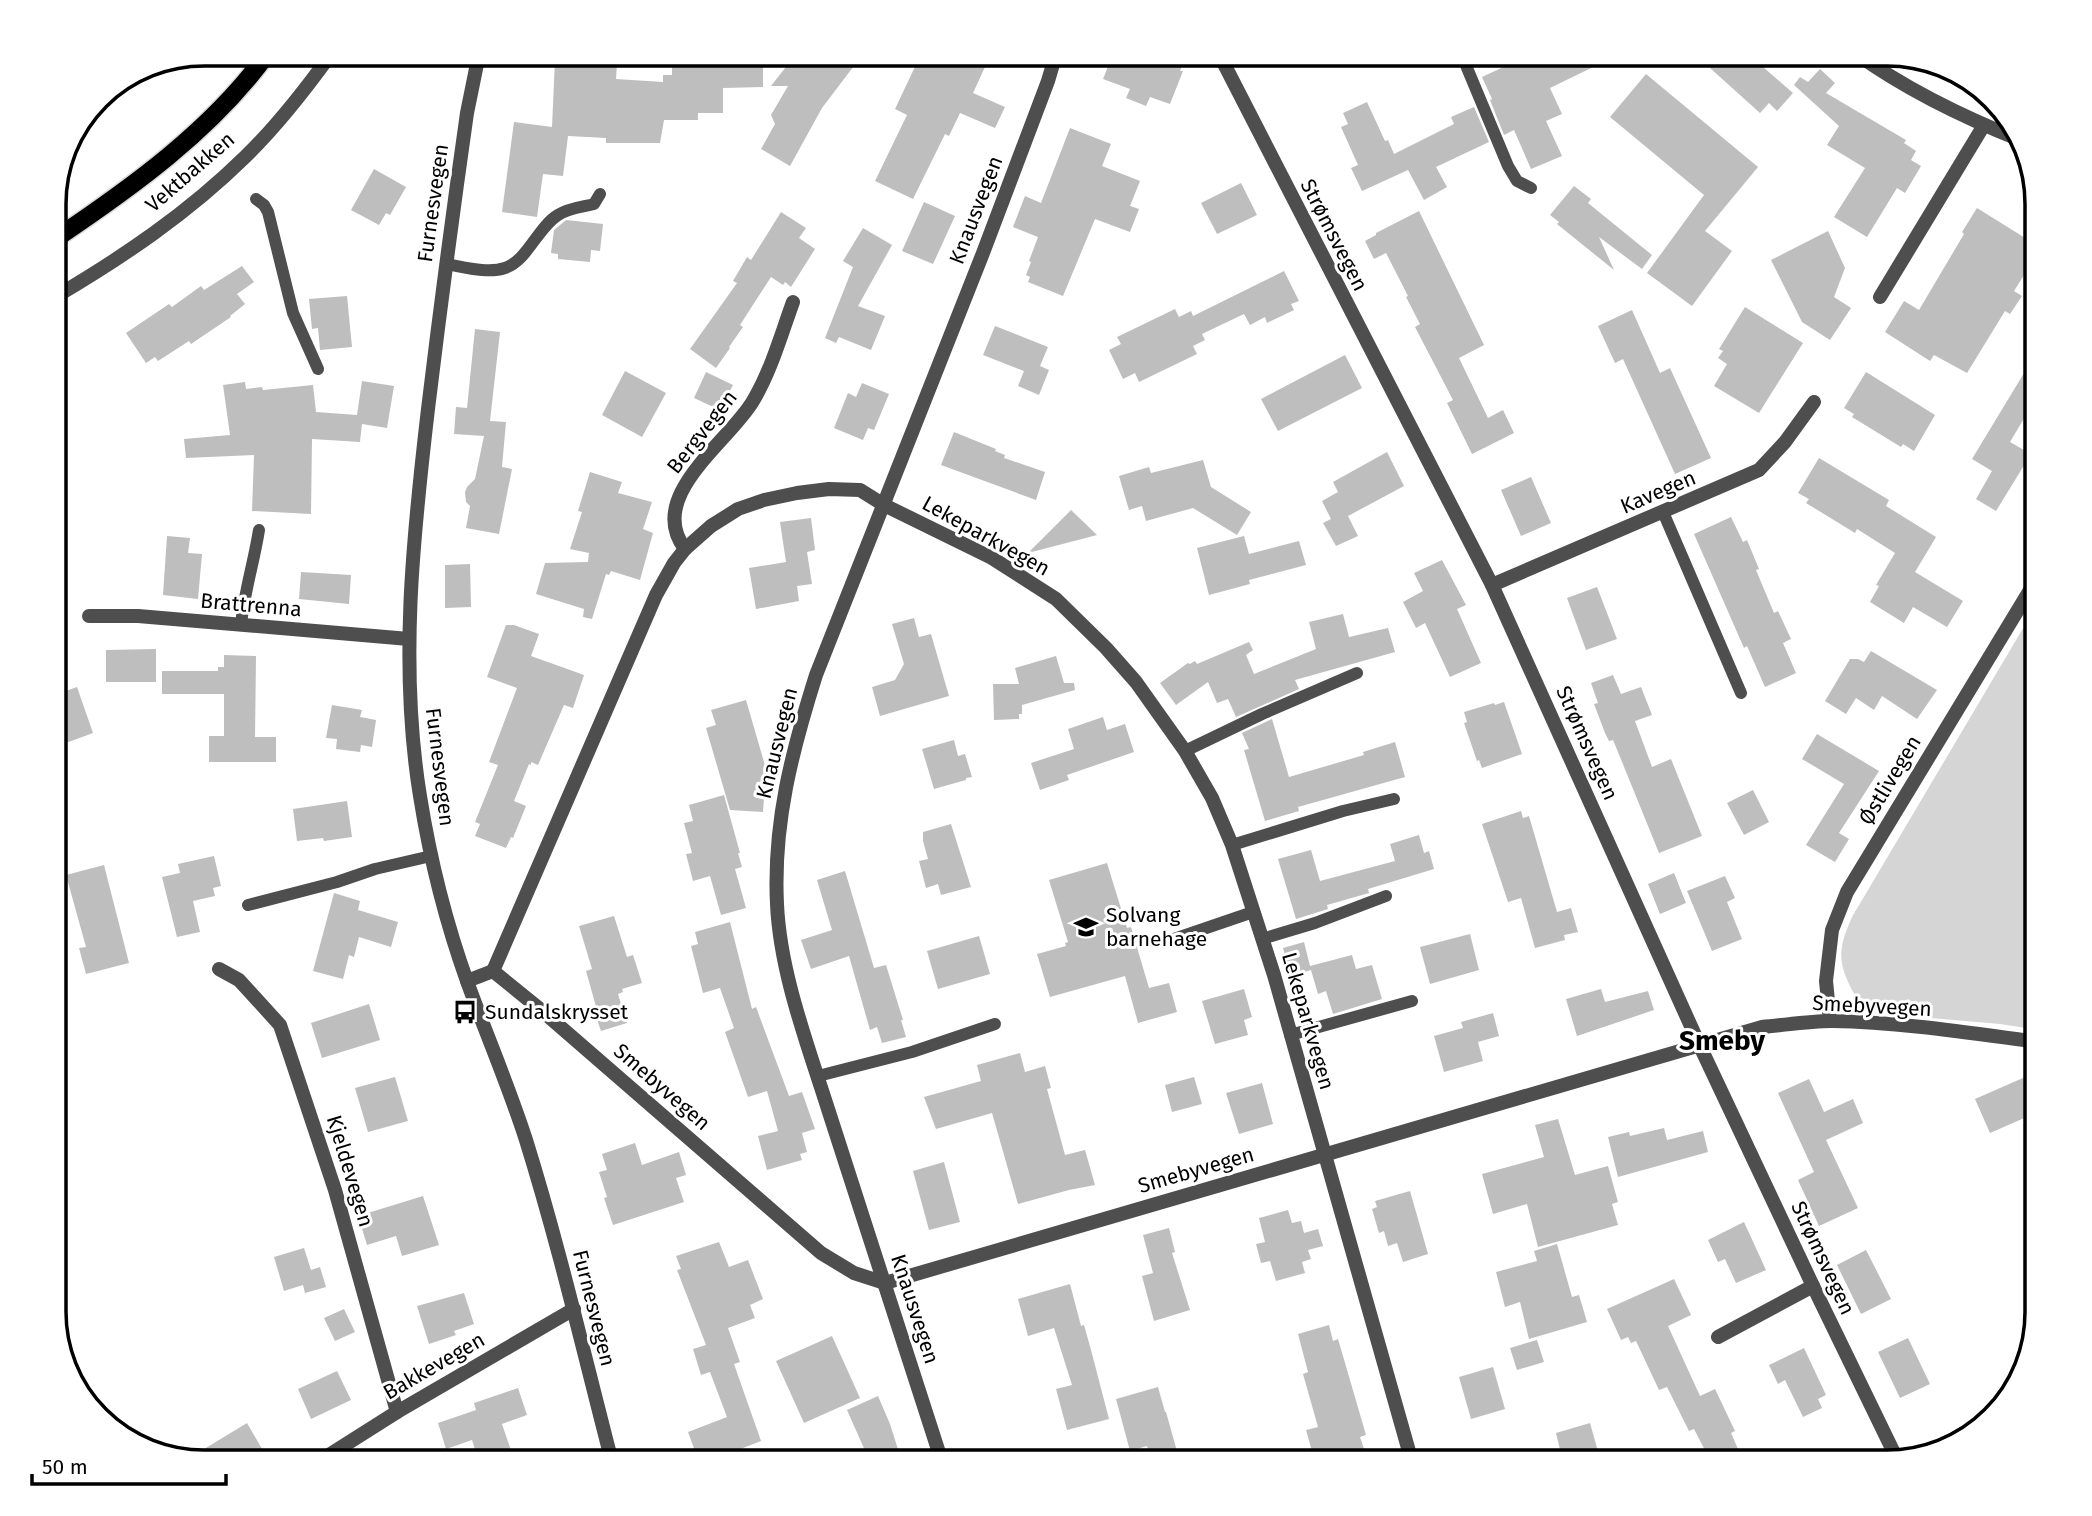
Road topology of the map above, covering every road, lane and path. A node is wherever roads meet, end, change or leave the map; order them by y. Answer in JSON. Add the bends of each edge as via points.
{"nodes":[{"id":1,"x":258,"y":66,"type":"edge"},
{"id":2,"x":322,"y":66,"type":"edge"},
{"id":3,"x":476,"y":66,"type":"edge"},
{"id":4,"x":1052,"y":66,"type":"edge"},
{"id":5,"x":1225,"y":66,"type":"edge"},
{"id":6,"x":1466,"y":66,"type":"edge"},
{"id":7,"x":1876,"y":66,"type":"edge"},
{"id":8,"x":1984,"y":125,"type":"junction"},
{"id":9,"x":2006,"y":134,"type":"edge"},
{"id":10,"x":1531,"y":188,"type":"dead end"},
{"id":11,"x":600,"y":194,"type":"dead end"},
{"id":12,"x":256,"y":199,"type":"dead end"},
{"id":13,"x":67,"y":231,"type":"edge"},
{"id":14,"x":446,"y":264,"type":"junction"},
{"id":15,"x":67,"y":289,"type":"edge"},
{"id":16,"x":1880,"y":297,"type":"dead end"},
{"id":17,"x":793,"y":302,"type":"dead end"},
{"id":18,"x":318,"y":369,"type":"dead end"},
{"id":19,"x":1814,"y":402,"type":"dead end"},
{"id":20,"x":884,"y":505,"type":"junction"},
{"id":21,"x":1663,"y":512,"type":"junction"},
{"id":22,"x":259,"y":530,"type":"dead end"},
{"id":23,"x":685,"y":549,"type":"junction"},
{"id":24,"x":1492,"y":585,"type":"junction"},
{"id":25,"x":2025,"y":598,"type":"edge"},
{"id":26,"x":89,"y":616,"type":"dead end"},
{"id":27,"x":241,"y":625,"type":"junction"},
{"id":28,"x":409,"y":639,"type":"junction"},
{"id":29,"x":1357,"y":673,"type":"dead end"},
{"id":30,"x":1741,"y":694,"type":"dead end"},
{"id":31,"x":1185,"y":751,"type":"junction"},
{"id":32,"x":1394,"y":799,"type":"dead end"},
{"id":33,"x":1232,"y":845,"type":"junction"},
{"id":34,"x":431,"y":856,"type":"junction"},
{"id":35,"x":1386,"y":897,"type":"dead end"},
{"id":36,"x":248,"y":905,"type":"dead end"},
{"id":37,"x":1253,"y":912,"type":"junction"},
{"id":38,"x":1174,"y":939,"type":"dead end"},
{"id":39,"x":1262,"y":939,"type":"junction"},
{"id":40,"x":219,"y":969,"type":"dead end"},
{"id":41,"x":493,"y":971,"type":"junction"},
{"id":42,"x":467,"y":981,"type":"junction"},
{"id":43,"x":1412,"y":1001,"type":"dead end"},
{"id":44,"x":1830,"y":1021,"type":"junction"},
{"id":45,"x":995,"y":1024,"type":"dead end"},
{"id":46,"x":1290,"y":1035,"type":"junction"},
{"id":47,"x":2025,"y":1040,"type":"edge"},
{"id":48,"x":1699,"y":1044,"type":"junction"},
{"id":49,"x":818,"y":1076,"type":"junction"},
{"id":50,"x":1323,"y":1154,"type":"junction"},
{"id":51,"x":885,"y":1283,"type":"junction"},
{"id":52,"x":1813,"y":1286,"type":"junction"},
{"id":53,"x":574,"y":1309,"type":"junction"},
{"id":54,"x":1718,"y":1337,"type":"dead end"},
{"id":55,"x":397,"y":1412,"type":"junction"},
{"id":56,"x":1892,"y":1449,"type":"edge"},
{"id":57,"x":337,"y":1450,"type":"edge"},
{"id":58,"x":609,"y":1450,"type":"edge"},
{"id":59,"x":938,"y":1450,"type":"edge"},
{"id":60,"x":1409,"y":1450,"type":"edge"}],
"edges":[{"from":1,"to":13,"type":"main road","name":"Vektbakken","via":[[187,140],[119,196]]},
{"from":2,"to":15,"type":"street","name":"Vektbakken","via":[[246,156],[195,202],[149,238]]},
{"from":3,"to":14,"type":"street","name":"Furnesvegen"},
{"from":4,"to":20,"type":"street","name":"Knausvegen"},
{"from":5,"to":24,"type":"street","name":"Strømsvegen"},
{"from":6,"to":10,"type":"lane","via":[[1508,166],[1517,181]]},
{"from":7,"to":8,"type":"street"},
{"from":8,"to":9,"type":"street"},
{"from":8,"to":16,"type":"street"},
{"from":11,"to":14,"type":"lane","via":[[594,204],[555,216],[509,268],[497,271]]},
{"from":12,"to":18,"type":"lane","via":[[268,212],[293,313]]},
{"from":14,"to":28,"type":"street","name":"Furnesvegen","via":[[418,487]]},
{"from":17,"to":23,"type":"street","name":"Bergvegen","via":[[752,403],[692,473],[680,494],[674,526]]},
{"from":19,"to":21,"type":"street","name":"Kavegen","via":[[1759,470]]},
{"from":20,"to":23,"type":"street","name":"Lekeparkvegen","via":[[860,491],[829,489],[764,500],[738,509]]},
{"from":20,"to":31,"type":"street","name":"Lekeparkvegen","via":[[992,558],[1056,599],[1136,682]]},
{"from":20,"to":49,"type":"street","name":"Knausvegen","via":[[816,675],[793,753],[779,824],[779,931]]},
{"from":21,"to":24,"type":"street","name":"Kavegen"},
{"from":21,"to":30,"type":"lane"},
{"from":22,"to":27,"type":"lane"},
{"from":23,"to":41,"type":"street","name":"Lekeparkvegen","via":[[656,595]]},
{"from":24,"to":48,"type":"street","name":"Strømsvegen"},
{"from":25,"to":44,"type":"street","name":"Østlivegen","via":[[1846,892],[1832,930],[1826,981]]},
{"from":26,"to":27,"type":"street","name":"Brattrenna"},
{"from":27,"to":28,"type":"street","name":"Brattrenna"},
{"from":28,"to":34,"type":"street","name":"Furnesvegen","via":[[414,748]]},
{"from":29,"to":31,"type":"lane"},
{"from":31,"to":33,"type":"street","name":"Lekeparkvegen"},
{"from":32,"to":33,"type":"lane"},
{"from":33,"to":37,"type":"street","name":"Lekeparkvegen"},
{"from":34,"to":36,"type":"lane"},
{"from":34,"to":42,"type":"street","name":"Furnesvegen"},
{"from":35,"to":39,"type":"lane"},
{"from":37,"to":38,"type":"lane"},
{"from":37,"to":39,"type":"street","name":"Lekeparkvegen"},
{"from":39,"to":46,"type":"street","name":"Lekeparkvegen"},
{"from":40,"to":55,"type":"street","name":"Kjeldevegen","via":[[239,980],[281,1025],[335,1190]]},
{"from":41,"to":42,"type":"street"},
{"from":41,"to":51,"type":"street","name":"Smebyvegen","via":[[821,1252],[854,1273]]},
{"from":42,"to":53,"type":"street","name":"Furnesvegen","via":[[525,1136]]},
{"from":43,"to":46,"type":"lane"},
{"from":44,"to":47,"type":"street","name":"Smebyvegen"},
{"from":44,"to":48,"type":"street","name":"Smebyvegen","via":[[1762,1027]]},
{"from":45,"to":49,"type":"lane"},
{"from":46,"to":50,"type":"street","name":"Lekeparkvegen"},
{"from":48,"to":50,"type":"street","name":"Smebyvegen"},
{"from":48,"to":52,"type":"street","name":"Strømsvegen"},
{"from":49,"to":51,"type":"street","name":"Knausvegen"},
{"from":50,"to":51,"type":"street","name":"Smebyvegen"},
{"from":50,"to":60,"type":"street","name":"Lekeparkvegen"},
{"from":51,"to":59,"type":"street","name":"Knausvegen"},
{"from":52,"to":54,"type":"street"},
{"from":52,"to":56,"type":"street","name":"Strømsvegen"},
{"from":53,"to":55,"type":"street","name":"Bakkevegen"},
{"from":53,"to":58,"type":"street","name":"Furnesvegen"},
{"from":55,"to":57,"type":"street","name":"Bakkevegen"}]}
